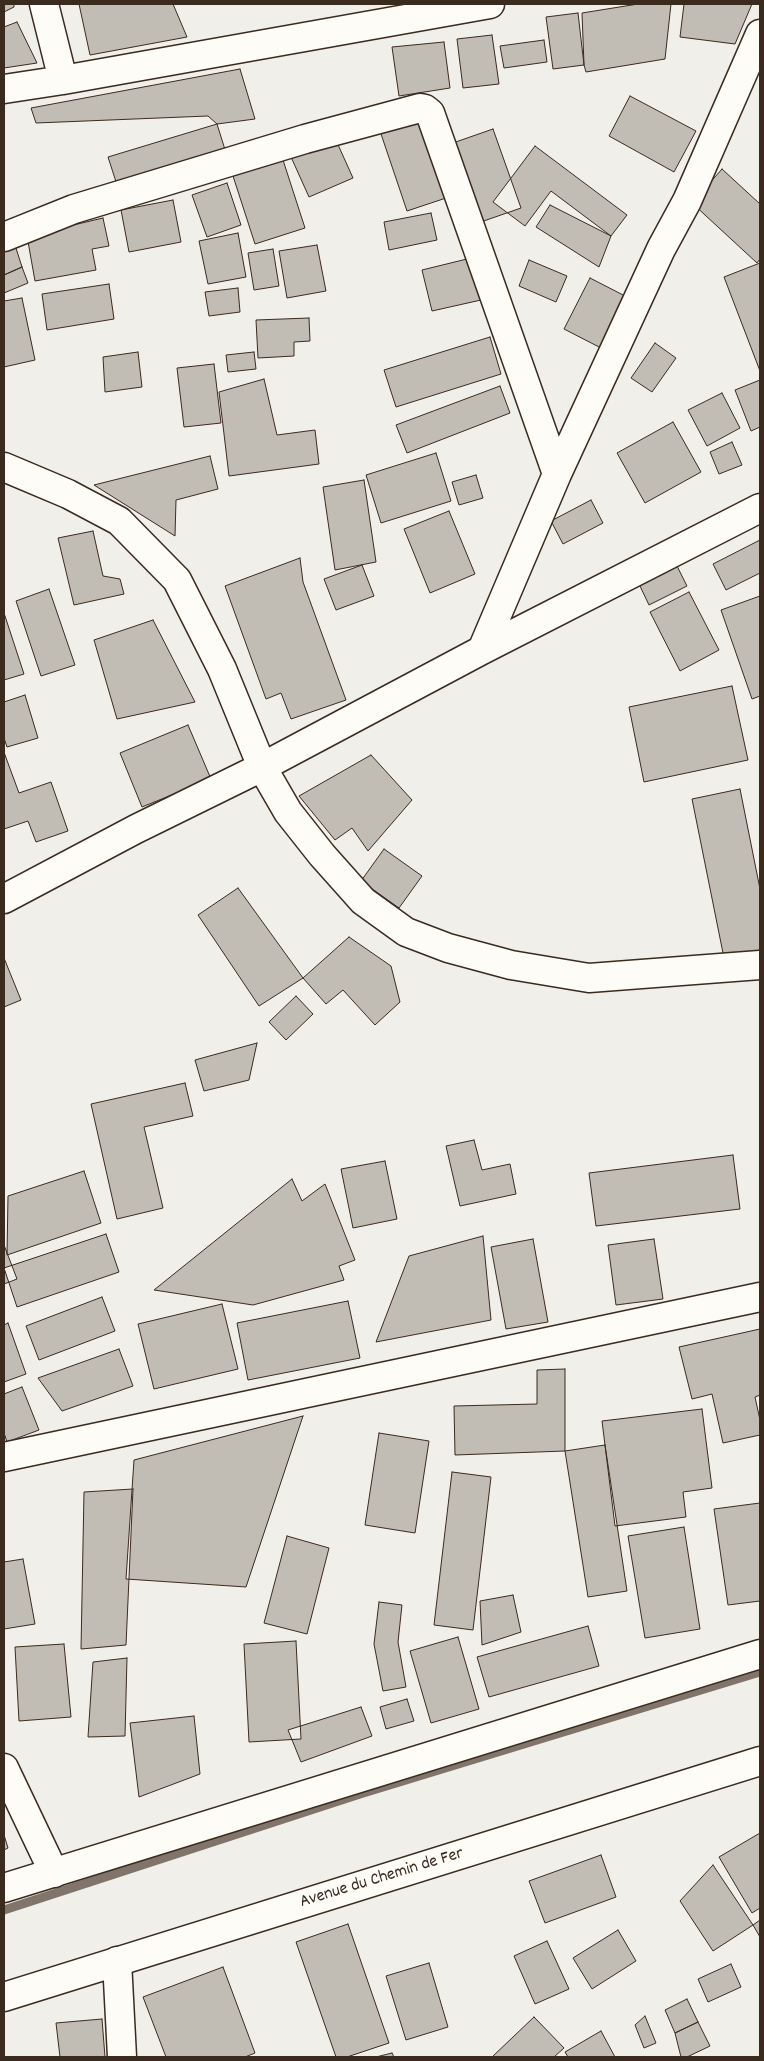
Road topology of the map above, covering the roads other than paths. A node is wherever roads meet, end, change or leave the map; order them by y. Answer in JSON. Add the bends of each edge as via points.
{"nodes":[{"id":1,"x":44,"y":4,"type":"edge"},
{"id":2,"x":490,"y":4,"type":"edge"},
{"id":3,"x":760,"y":34,"type":"edge"},
{"id":4,"x":755,"y":60,"type":"edge"},
{"id":5,"x":63,"y":80,"type":"junction"},
{"id":6,"x":4,"y":89,"type":"edge"},
{"id":7,"x":4,"y":236,"type":"edge"},
{"id":8,"x":4,"y":467,"type":"edge"},
{"id":9,"x":557,"y":474,"type":"junction"},
{"id":10,"x":760,"y":508,"type":"edge"},
{"id":11,"x":482,"y":650,"type":"junction"},
{"id":12,"x":262,"y":767,"type":"junction"},
{"id":13,"x":4,"y":899,"type":"edge"},
{"id":14,"x":760,"y":965,"type":"edge"},
{"id":15,"x":760,"y":1297,"type":"edge"},
{"id":16,"x":4,"y":1457,"type":"edge"},
{"id":17,"x":760,"y":1654,"type":"edge"},
{"id":18,"x":760,"y":1761,"type":"edge"},
{"id":19,"x":4,"y":1768,"type":"edge"},
{"id":20,"x":54,"y":1873,"type":"junction"},
{"id":21,"x":4,"y":1888,"type":"edge"},
{"id":22,"x":118,"y":1961,"type":"junction"},
{"id":23,"x":4,"y":1997,"type":"edge"},
{"id":24,"x":122,"y":2057,"type":"edge"}],
"edges":[{"from":1,"to":5,"type":"street"},
{"from":2,"to":5,"type":"street"},
{"from":3,"to":4,"type":"street"},
{"from":4,"to":9,"type":"street","via":[[661,249]]},
{"from":5,"to":6,"type":"street"},
{"from":7,"to":9,"type":"street","via":[[93,203],[305,139],[425,109],[430,113]]},
{"from":8,"to":12,"type":"street","via":[[68,494],[119,521],[178,580],[222,668]]},
{"from":9,"to":11,"type":"street"},
{"from":10,"to":11,"type":"street"},
{"from":11,"to":12,"type":"street"},
{"from":12,"to":13,"type":"street"},
{"from":12,"to":14,"type":"street","via":[[288,812],[363,902],[406,932],[510,966],[589,978]]},
{"from":15,"to":16,"type":"street"},
{"from":17,"to":20,"type":"street"},
{"from":18,"to":22,"type":"street","name":"Avenue du Chemin de Fer"},
{"from":19,"to":20,"type":"street"},
{"from":20,"to":21,"type":"street"},
{"from":22,"to":23,"type":"street","name":"Avenue du Chemin de Fer"},
{"from":22,"to":24,"type":"street"}]}
